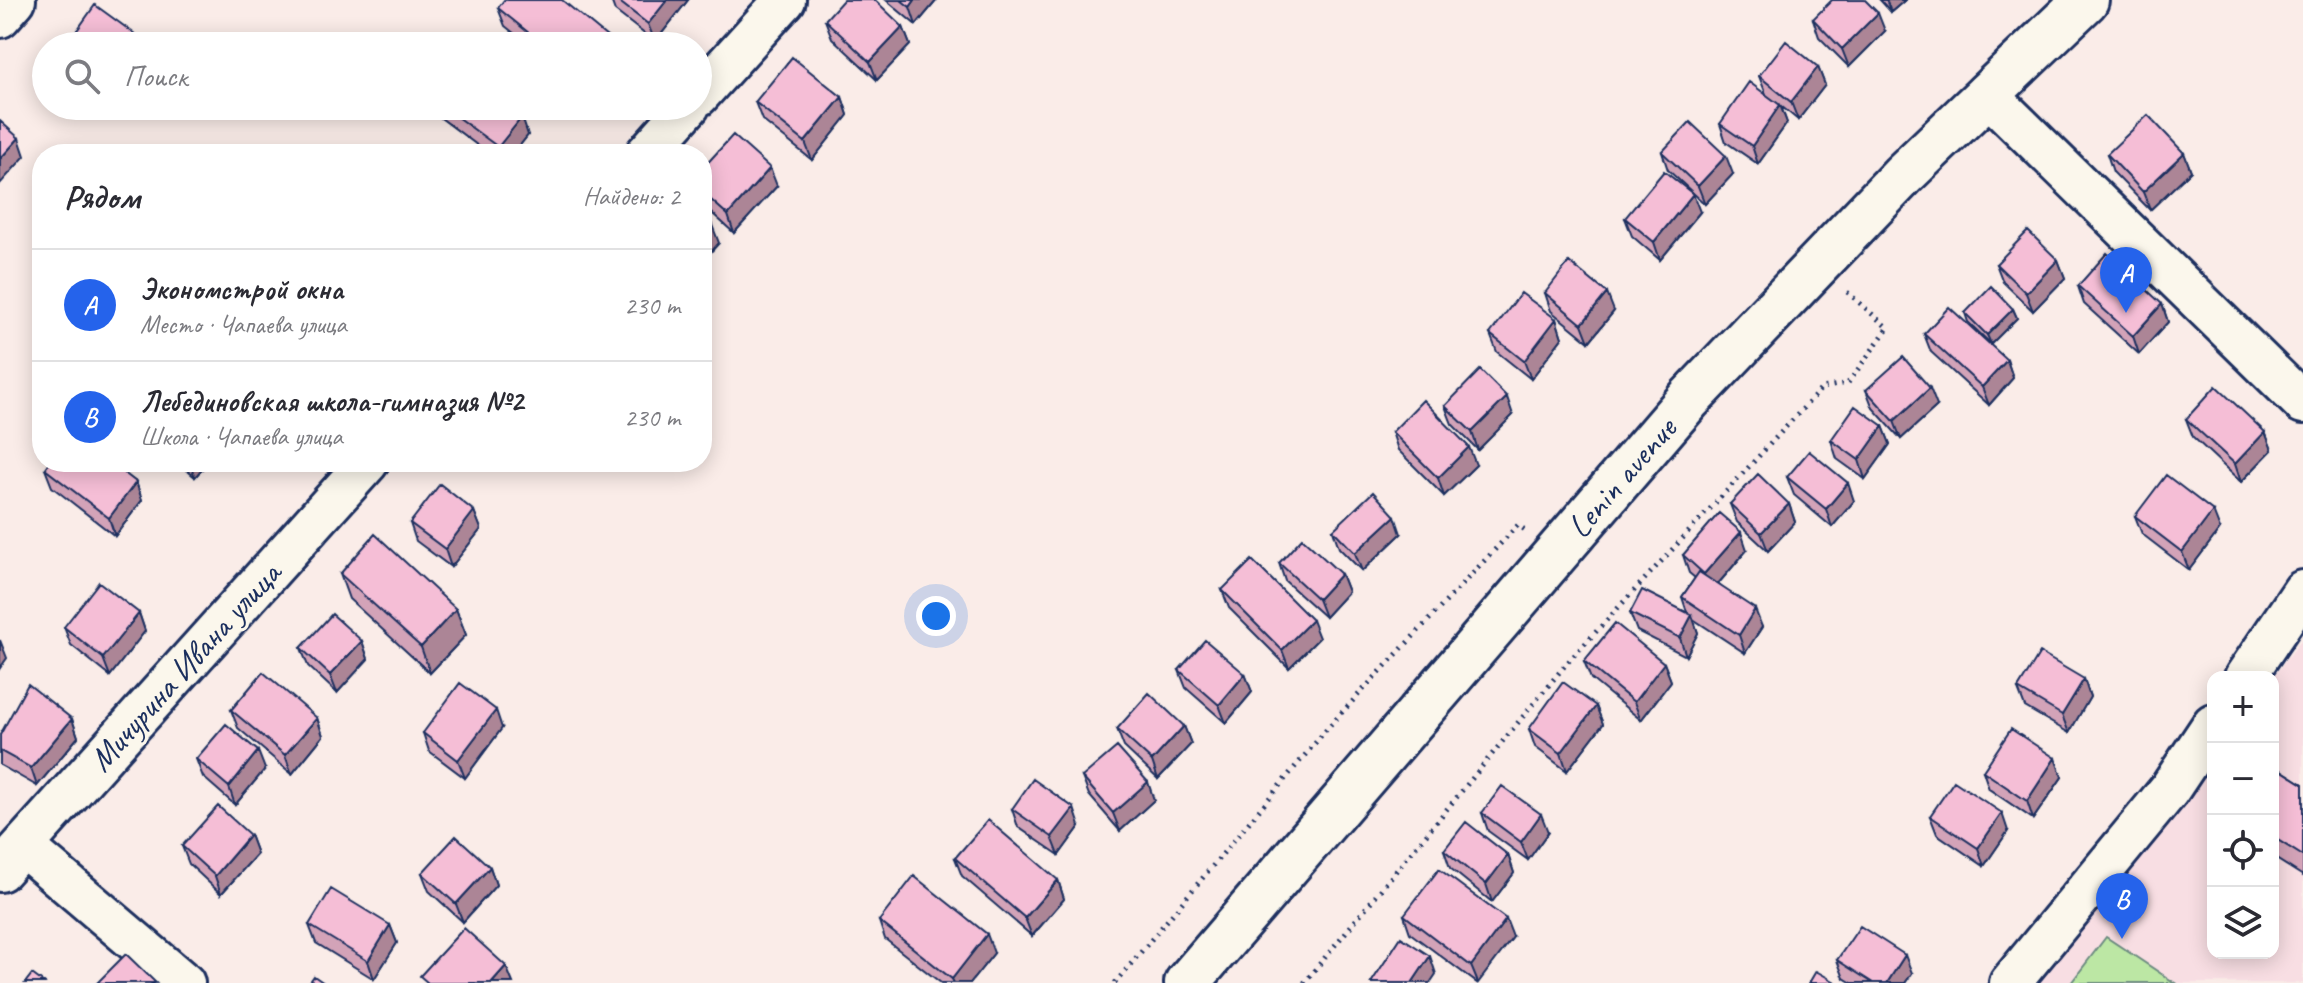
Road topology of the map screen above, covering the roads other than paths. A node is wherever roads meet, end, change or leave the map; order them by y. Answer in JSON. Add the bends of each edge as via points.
{"nodes":[{"id":1,"x":15,"y":0,"type":"edge"},
{"id":2,"x":785,"y":0,"type":"edge"},
{"id":3,"x":2086,"y":0,"type":"edge"},
{"id":4,"x":0,"y":17,"type":"edge"},
{"id":5,"x":712,"y":81,"type":"edge"},
{"id":6,"x":1986,"y":93,"type":"junction"},
{"id":7,"x":676,"y":120,"type":"edge"},
{"id":8,"x":655,"y":144,"type":"edge"},
{"id":9,"x":2303,"y":403,"type":"edge"},
{"id":10,"x":359,"y":472,"type":"edge"},
{"id":11,"x":2303,"y":591,"type":"edge"},
{"id":12,"x":2249,"y":671,"type":"edge"},
{"id":13,"x":2207,"y":733,"type":"edge"},
{"id":14,"x":11,"y":858,"type":"edge"},
{"id":15,"x":184,"y":983,"type":"edge"},
{"id":16,"x":1187,"y":983,"type":"edge"},
{"id":17,"x":2010,"y":983,"type":"edge"}],
"edges":[{"from":1,"to":4,"type":"street"},
{"from":2,"to":5,"type":"street"},
{"from":3,"to":6,"type":"main road","name":"Lenin avenue"},
{"from":6,"to":9,"type":"street"},
{"from":6,"to":16,"type":"main road","name":"Lenin avenue","via":[[1689,399]]},
{"from":7,"to":8,"type":"street"},
{"from":10,"to":14,"type":"street","name":"Мичурина Ивана улица"},
{"from":11,"to":12,"type":"street"},
{"from":13,"to":17,"type":"street","via":[[2169,790]]},
{"from":14,"to":15,"type":"street"}]}
